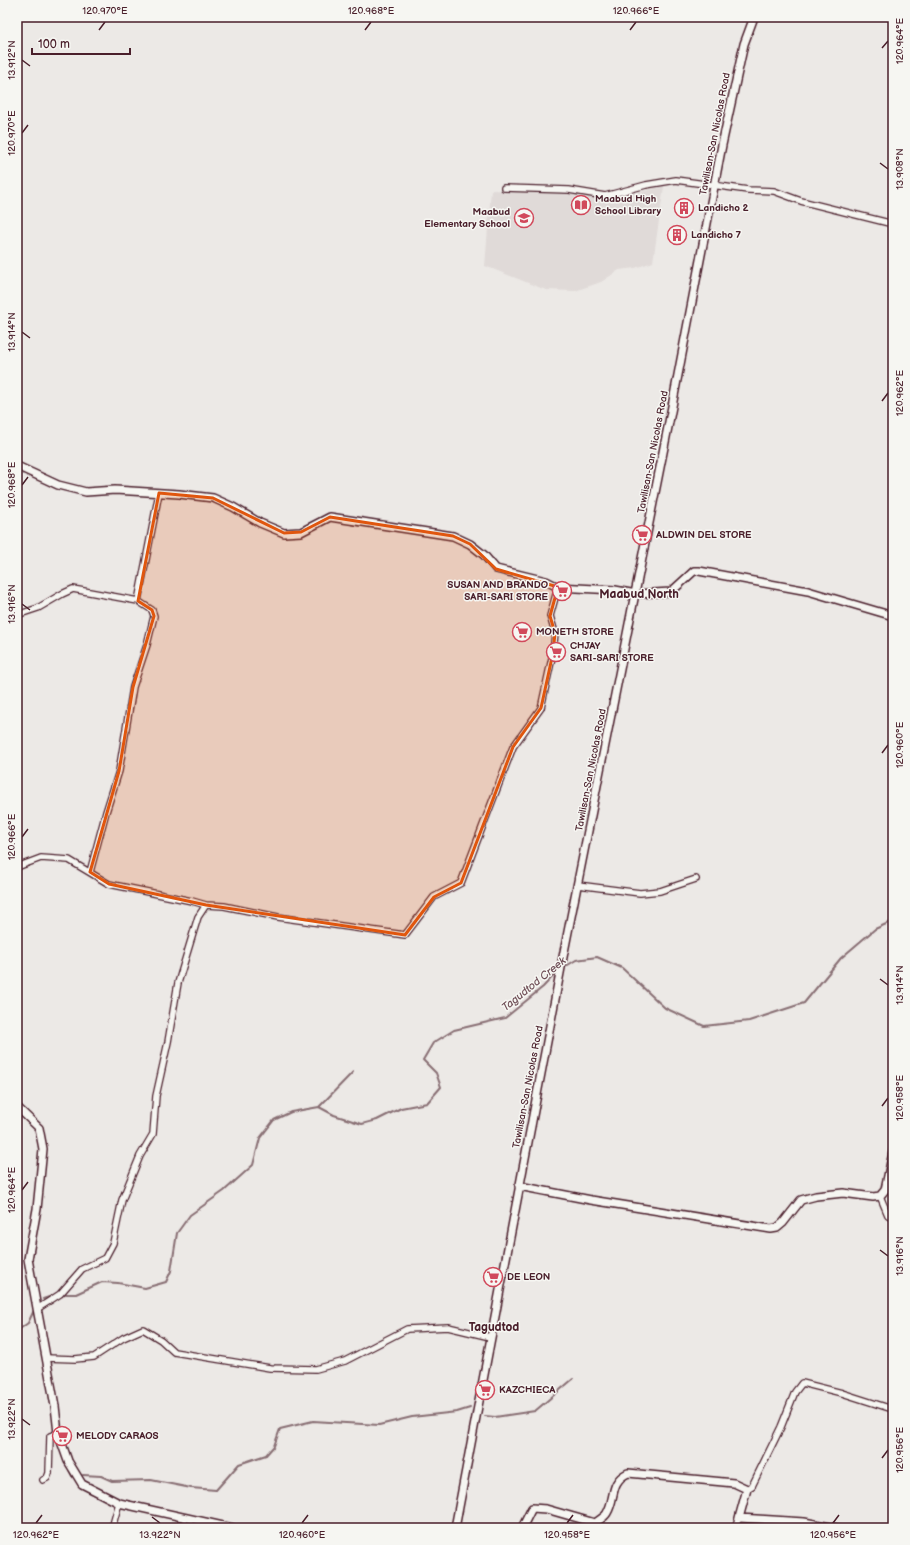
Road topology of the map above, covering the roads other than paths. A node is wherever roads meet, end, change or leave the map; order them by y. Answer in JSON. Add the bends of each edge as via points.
{"nodes":[{"id":1,"x":84,"y":17,"type":"edge"},
{"id":2,"x":87,"y":17,"type":"edge"},
{"id":3,"x":754,"y":17,"type":"edge"},
{"id":4,"x":715,"y":185,"type":"junction"},
{"id":5,"x":504,"y":188,"type":"dead end"},
{"id":6,"x":893,"y":224,"type":"edge"},
{"id":7,"x":17,"y":466,"type":"edge"},
{"id":8,"x":159,"y":493,"type":"junction"},
{"id":9,"x":558,"y":587,"type":"junction"},
{"id":10,"x":636,"y":594,"type":"junction"},
{"id":11,"x":138,"y":601,"type":"junction"},
{"id":12,"x":17,"y":615,"type":"edge"},
{"id":13,"x":893,"y":616,"type":"edge"},
{"id":14,"x":17,"y":867,"type":"edge"},
{"id":15,"x":90,"y":872,"type":"junction"},
{"id":16,"x":696,"y":879,"type":"dead end"},
{"id":17,"x":578,"y":885,"type":"junction"},
{"id":18,"x":206,"y":905,"type":"junction"},
{"id":19,"x":17,"y":1107,"type":"edge"},
{"id":20,"x":893,"y":1152,"type":"edge"},
{"id":21,"x":519,"y":1186,"type":"junction"},
{"id":22,"x":880,"y":1196,"type":"junction"},
{"id":23,"x":893,"y":1217,"type":"edge"},
{"id":24,"x":37,"y":1309,"type":"junction"},
{"id":25,"x":490,"y":1337,"type":"junction"},
{"id":26,"x":46,"y":1358,"type":"junction"},
{"id":27,"x":893,"y":1405,"type":"edge"},
{"id":28,"x":58,"y":1433,"type":"junction"},
{"id":29,"x":43,"y":1480,"type":"dead end"},
{"id":30,"x":747,"y":1489,"type":"junction"},
{"id":31,"x":119,"y":1503,"type":"junction"},
{"id":32,"x":739,"y":1518,"type":"junction"},
{"id":33,"x":200,"y":1525,"type":"edge"},
{"id":34,"x":112,"y":1528,"type":"edge"},
{"id":35,"x":232,"y":1528,"type":"edge"},
{"id":36,"x":455,"y":1528,"type":"edge"},
{"id":37,"x":522,"y":1528,"type":"edge"},
{"id":38,"x":734,"y":1528,"type":"edge"},
{"id":39,"x":836,"y":1528,"type":"edge"}],
"edges":[{"from":1,"to":2,"type":"street"},
{"from":3,"to":4,"type":"street","name":"Tawilisan-San Nicolas Road","via":[[744,44]]},
{"from":4,"to":5,"type":"street","via":[[676,180],[605,196],[569,190]]},
{"from":4,"to":6,"type":"street","via":[[774,191],[801,201]]},
{"from":4,"to":10,"type":"street","name":"Tawilisan-San Nicolas Road"},
{"from":7,"to":8,"type":"street","via":[[58,485],[86,492],[115,490]]},
{"from":8,"to":9,"type":"street","via":[[213,498],[284,533],[301,532],[330,516],[453,536],[470,544],[496,569],[546,581]]},
{"from":8,"to":11,"type":"street"},
{"from":9,"to":10,"type":"street","via":[[615,590]]},
{"from":9,"to":18,"type":"street","via":[[550,616],[555,633],[553,653],[540,708],[513,747],[461,883],[434,896],[405,936]]},
{"from":10,"to":13,"type":"street","via":[[671,592],[694,571],[699,571],[808,591]]},
{"from":10,"to":17,"type":"street","name":"Tawilisan-San Nicolas Road"},
{"from":11,"to":12,"type":"street","via":[[73,589],[38,608]]},
{"from":11,"to":15,"type":"street","via":[[152,610],[154,616],[133,687],[119,771]]},
{"from":14,"to":15,"type":"street","via":[[41,858],[69,860]]},
{"from":15,"to":18,"type":"street","via":[[110,884]]},
{"from":16,"to":17,"type":"street","via":[[660,891],[640,893]]},
{"from":17,"to":21,"type":"street","name":"Tawilisan-San Nicolas Road"},
{"from":18,"to":24,"type":"street","via":[[198,918],[178,983],[156,1096],[153,1134],[140,1156],[122,1200],[113,1243],[105,1258],[82,1269],[60,1294]]},
{"from":19,"to":24,"type":"street","via":[[39,1128],[43,1149],[37,1209],[28,1259]]},
{"from":20,"to":22,"type":"street","via":[[885,1190]]},
{"from":21,"to":22,"type":"street","via":[[771,1229],[783,1223],[801,1200],[843,1193]]},
{"from":21,"to":25,"type":"street","name":"Tawilisan-San Nicolas Road"},
{"from":22,"to":23,"type":"street","via":[[888,1215]]},
{"from":24,"to":26,"type":"street"},
{"from":25,"to":26,"type":"street","via":[[448,1327],[407,1328],[345,1362],[316,1369],[270,1368],[174,1352],[143,1329],[123,1338],[94,1357]]},
{"from":25,"to":36,"type":"street","name":"Tawilisan-San Nicolas Road"},
{"from":26,"to":28,"type":"street"},
{"from":27,"to":30,"type":"street","via":[[889,1408],[802,1383],[795,1392],[752,1486]]},
{"from":28,"to":29,"type":"street","via":[[50,1436],[49,1473]]},
{"from":28,"to":31,"type":"street","via":[[68,1461],[82,1484]]},
{"from":30,"to":32,"type":"street"},
{"from":30,"to":37,"type":"street","via":[[734,1483],[628,1473],[616,1482],[607,1513],[595,1523],[546,1509],[532,1508]]},
{"from":31,"to":33,"type":"street"},
{"from":31,"to":34,"type":"street"},
{"from":32,"to":38,"type":"street"},
{"from":32,"to":39,"type":"street","via":[[804,1522]]},
{"from":33,"to":35,"type":"street"}]}
